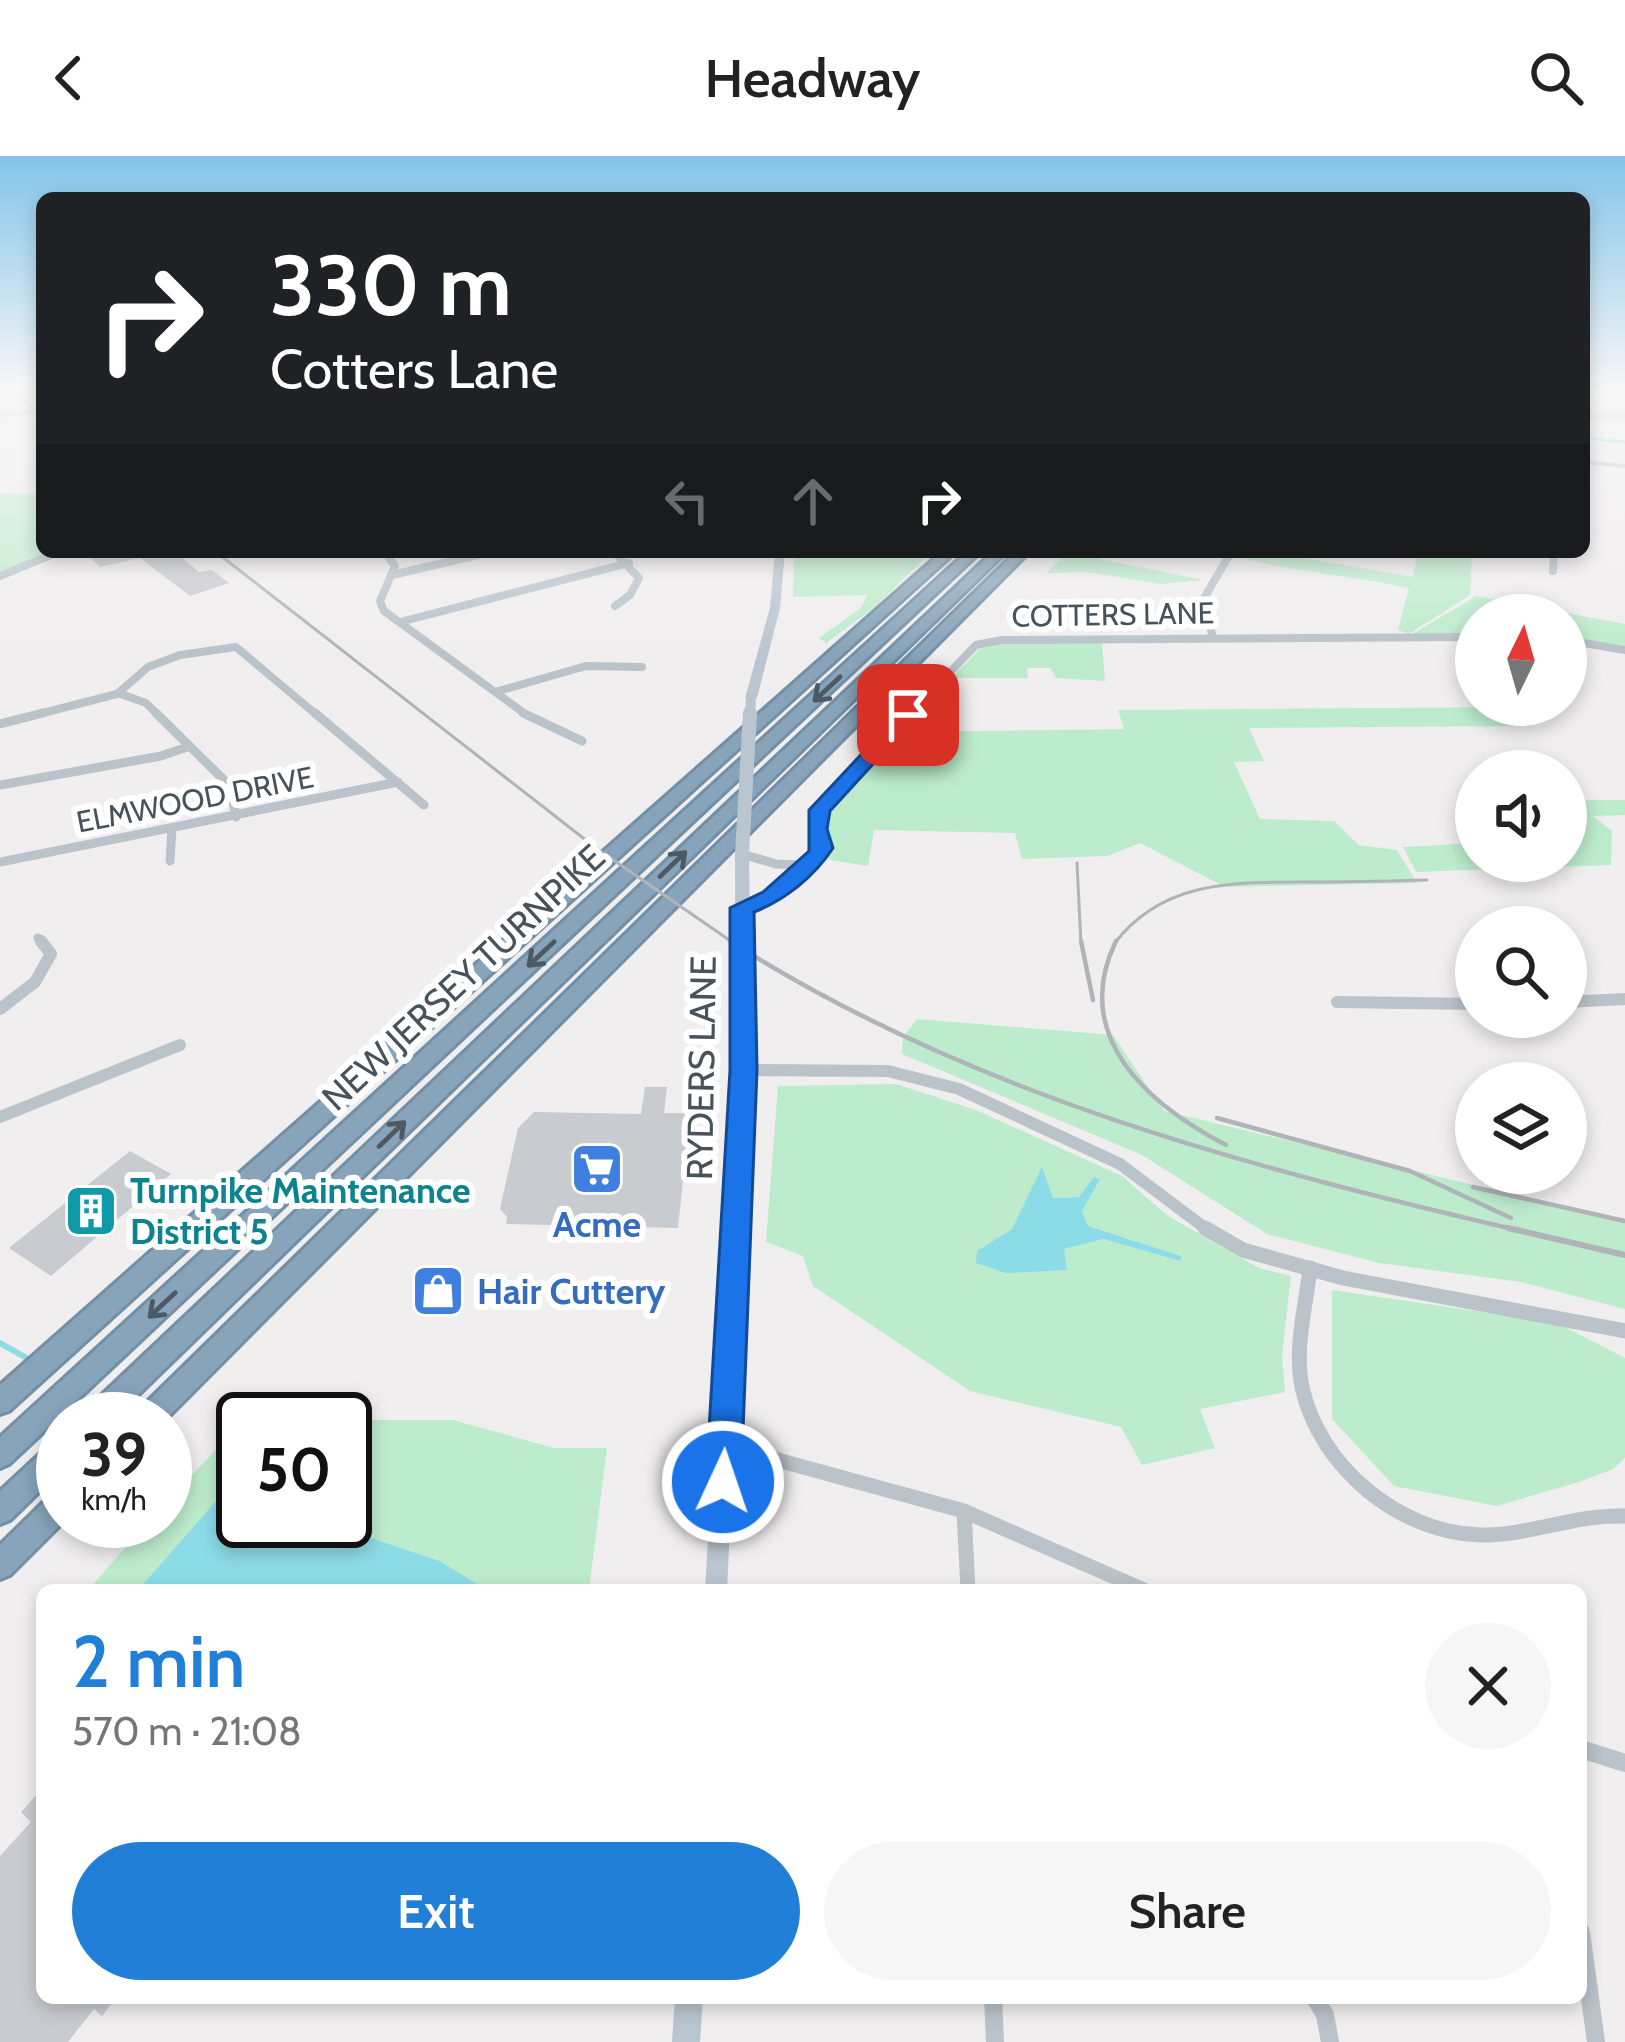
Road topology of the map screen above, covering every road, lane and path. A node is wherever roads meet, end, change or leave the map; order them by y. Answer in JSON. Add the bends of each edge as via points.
{"nodes":[{"id":1,"x":44,"y":558,"type":"edge"},
{"id":2,"x":389,"y":558,"type":"edge"},
{"id":3,"x":465,"y":558,"type":"edge"},
{"id":4,"x":622,"y":558,"type":"edge"},
{"id":5,"x":779,"y":558,"type":"edge"},
{"id":6,"x":942,"y":558,"type":"edge"},
{"id":7,"x":968,"y":558,"type":"edge"},
{"id":8,"x":994,"y":558,"type":"edge"},
{"id":9,"x":1017,"y":558,"type":"edge"},
{"id":10,"x":1228,"y":558,"type":"edge"},
{"id":11,"x":1554,"y":558,"type":"edge"},
{"id":12,"x":629,"y":563,"type":"junction"},
{"id":13,"x":1553,"y":571,"type":"dead end"},
{"id":14,"x":392,"y":575,"type":"junction"},
{"id":15,"x":0,"y":576,"type":"edge"},
{"id":16,"x":615,"y":606,"type":"dead end"},
{"id":17,"x":400,"y":622,"type":"junction"},
{"id":18,"x":1455,"y":637,"type":"edge"},
{"id":19,"x":1213,"y":638,"type":"junction"},
{"id":20,"x":1587,"y":644,"type":"edge"},
{"id":21,"x":1625,"y":650,"type":"edge"},
{"id":22,"x":642,"y":667,"type":"dead end"},
{"id":23,"x":495,"y":692,"type":"junction"},
{"id":24,"x":118,"y":693,"type":"junction"},
{"id":25,"x":0,"y":724,"type":"edge"},
{"id":26,"x":582,"y":741,"type":"dead end"},
{"id":27,"x":187,"y":747,"type":"junction"},
{"id":28,"x":398,"y":782,"type":"junction"},
{"id":29,"x":0,"y":785,"type":"edge"},
{"id":30,"x":424,"y":805,"type":"dead end"},
{"id":31,"x":236,"y":817,"type":"junction"},
{"id":32,"x":172,"y":829,"type":"junction"},
{"id":33,"x":742,"y":854,"type":"junction"},
{"id":34,"x":170,"y":861,"type":"dead end"},
{"id":35,"x":0,"y":862,"type":"edge"},
{"id":36,"x":805,"y":864,"type":"junction"},
{"id":37,"x":742,"y":908,"type":"junction"},
{"id":38,"x":38,"y":938,"type":"dead end"},
{"id":39,"x":1625,"y":999,"type":"edge"},
{"id":40,"x":1587,"y":1001,"type":"edge"},
{"id":41,"x":1337,"y":1002,"type":"dead end"},
{"id":42,"x":1455,"y":1004,"type":"edge"},
{"id":43,"x":0,"y":1009,"type":"edge"},
{"id":44,"x":180,"y":1045,"type":"dead end"},
{"id":45,"x":744,"y":1070,"type":"junction"},
{"id":46,"x":0,"y":1117,"type":"edge"},
{"id":47,"x":1310,"y":1268,"type":"junction"},
{"id":48,"x":1625,"y":1331,"type":"edge"},
{"id":49,"x":123,"y":1392,"type":"edge"},
{"id":50,"x":175,"y":1392,"type":"edge"},
{"id":51,"x":0,"y":1402,"type":"edge"},
{"id":52,"x":726,"y":1446,"type":"junction"},
{"id":53,"x":0,"y":1455,"type":"edge"},
{"id":54,"x":36,"y":1476,"type":"edge"},
{"id":55,"x":0,"y":1510,"type":"edge"},
{"id":56,"x":964,"y":1511,"type":"junction"},
{"id":57,"x":1625,"y":1516,"type":"edge"},
{"id":58,"x":36,"y":1530,"type":"edge"},
{"id":59,"x":0,"y":1565,"type":"edge"},
{"id":60,"x":716,"y":1584,"type":"edge"},
{"id":61,"x":968,"y":1584,"type":"edge"},
{"id":62,"x":1130,"y":1584,"type":"edge"},
{"id":63,"x":1587,"y":1751,"type":"edge"},
{"id":64,"x":1625,"y":1763,"type":"edge"},
{"id":65,"x":1587,"y":1973,"type":"edge"},
{"id":66,"x":689,"y":2004,"type":"edge"},
{"id":67,"x":993,"y":2004,"type":"edge"},
{"id":68,"x":1319,"y":2004,"type":"edge"},
{"id":69,"x":686,"y":2042,"type":"edge"},
{"id":70,"x":995,"y":2042,"type":"edge"},
{"id":71,"x":1330,"y":2042,"type":"edge"},
{"id":72,"x":1597,"y":2042,"type":"edge"}],
"edges":[{"from":1,"to":15,"type":"street"},
{"from":2,"to":14,"type":"street"},
{"from":3,"to":14,"type":"street"},
{"from":4,"to":12,"type":"street"},
{"from":5,"to":33,"type":"main road","name":"RYDERS LANE","bridge":true,"via":[[751,698]]},
{"from":6,"to":51,"type":"highway","name":"NEW JERSEY TURNPIKE"},
{"from":7,"to":53,"type":"highway","name":"NEW JERSEY TURNPIKE","one_way":true},
{"from":49,"to":8,"type":"highway","name":"NEW JERSEY TURNPIKE","one_way":true},
{"from":9,"to":50,"type":"highway"},
{"from":10,"to":19,"type":"street","via":[[1203,600]]},
{"from":11,"to":13,"type":"street"},
{"from":12,"to":16,"type":"street","via":[[639,578]]},
{"from":12,"to":17,"type":"street"},
{"from":14,"to":17,"type":"street","via":[[380,601]]},
{"from":17,"to":23,"type":"street"},
{"from":18,"to":19,"type":"street","name":"COTTERS LANE"},
{"from":19,"to":36,"type":"street","name":"COTTERS LANE","via":[[976,646],[819,810],[822,848]]},
{"from":20,"to":21,"type":"street"},
{"from":22,"to":23,"type":"street","via":[[557,670]]},
{"from":23,"to":26,"type":"street"},
{"from":24,"to":25,"type":"street"},
{"from":24,"to":27,"type":"street","via":[[146,703]]},
{"from":24,"to":28,"type":"street","via":[[148,667],[180,655],[218,646],[245,652]]},
{"from":27,"to":29,"type":"street"},
{"from":27,"to":31,"type":"street","via":[[230,786]]},
{"from":28,"to":30,"type":"street"},
{"from":28,"to":31,"type":"street","name":"ELMWOOD DRIVE"},
{"from":31,"to":32,"type":"street","name":"ELMWOOD DRIVE"},
{"from":32,"to":34,"type":"street"},
{"from":32,"to":35,"type":"street","name":"ELMWOOD DRIVE"},
{"from":33,"to":36,"type":"street"},
{"from":33,"to":37,"type":"main road","name":"RYDERS LANE"},
{"from":36,"to":37,"type":"street","via":[[771,897]]},
{"from":37,"to":45,"type":"main road","name":"RYDERS LANE"},
{"from":38,"to":43,"type":"street","via":[[48,945],[47,968]]},
{"from":39,"to":40,"type":"street"},
{"from":41,"to":42,"type":"street"},
{"from":44,"to":46,"type":"street"},
{"from":45,"to":47,"type":"street","via":[[879,1071],[936,1081],[1097,1153],[1217,1236]]},
{"from":45,"to":52,"type":"main road","name":"RYDERS LANE"},
{"from":47,"to":48,"type":"street"},
{"from":47,"to":57,"type":"street","via":[[1301,1382],[1310,1416],[1338,1464],[1381,1499],[1431,1527],[1477,1535]]},
{"from":52,"to":56,"type":"street"},
{"from":52,"to":60,"type":"main road","name":"RYDERS LANE"},
{"from":54,"to":55,"type":"highway"},
{"from":56,"to":61,"type":"street"},
{"from":56,"to":62,"type":"street"},
{"from":58,"to":59,"type":"highway"},
{"from":63,"to":64,"type":"street"},
{"from":65,"to":72,"type":"street"},
{"from":66,"to":69,"type":"main road"},
{"from":67,"to":70,"type":"street"},
{"from":68,"to":71,"type":"street"}]}
